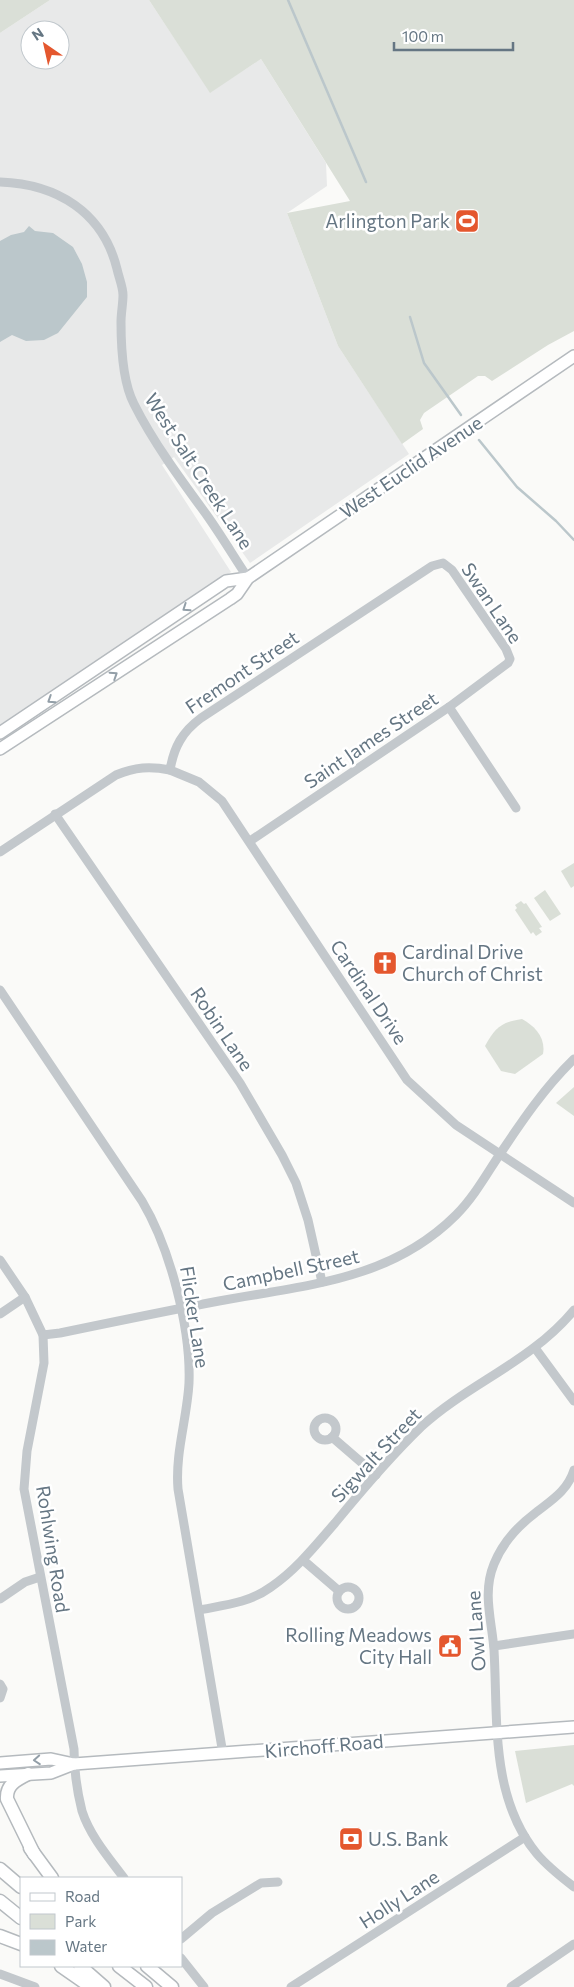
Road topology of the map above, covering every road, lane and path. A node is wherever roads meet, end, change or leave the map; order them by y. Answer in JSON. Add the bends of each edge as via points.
{"nodes":[{"id":1,"x":0,"y":182,"type":"edge"},
{"id":2,"x":574,"y":356,"type":"edge"},
{"id":3,"x":443,"y":564,"type":"joint"},
{"id":4,"x":248,"y":578,"type":"junction"},
{"id":5,"x":508,"y":663,"type":"joint"},
{"id":6,"x":450,"y":707,"type":"junction"},
{"id":7,"x":0,"y":733,"type":"edge"},
{"id":8,"x":0,"y":749,"type":"edge"},
{"id":9,"x":170,"y":770,"type":"junction"},
{"id":10,"x":516,"y":808,"type":"dead end"},
{"id":11,"x":55,"y":814,"type":"junction"},
{"id":12,"x":250,"y":841,"type":"junction"},
{"id":13,"x":0,"y":852,"type":"edge"},
{"id":14,"x":0,"y":990,"type":"edge"},
{"id":15,"x":574,"y":1059,"type":"edge"},
{"id":16,"x":500,"y":1154,"type":"junction"},
{"id":17,"x":574,"y":1203,"type":"edge"},
{"id":18,"x":0,"y":1260,"type":"edge"},
{"id":19,"x":322,"y":1282,"type":"junction"},
{"id":20,"x":25,"y":1297,"type":"junction"},
{"id":21,"x":180,"y":1308,"type":"junction"},
{"id":22,"x":574,"y":1310,"type":"edge"},
{"id":23,"x":0,"y":1314,"type":"edge"},
{"id":24,"x":42,"y":1335,"type":"junction"},
{"id":25,"x":535,"y":1348,"type":"junction"},
{"id":26,"x":574,"y":1401,"type":"edge"},
{"id":27,"x":332,"y":1437,"type":"dead end"},
{"id":28,"x":574,"y":1470,"type":"edge"},
{"id":29,"x":376,"y":1475,"type":"junction"},
{"id":30,"x":303,"y":1560,"type":"junction"},
{"id":31,"x":40,"y":1577,"type":"junction"},
{"id":32,"x":339,"y":1591,"type":"dead end"},
{"id":33,"x":0,"y":1598,"type":"edge"},
{"id":34,"x":199,"y":1610,"type":"junction"},
{"id":35,"x":574,"y":1634,"type":"edge"},
{"id":36,"x":494,"y":1646,"type":"junction"},
{"id":37,"x":0,"y":1684,"type":"edge"},
{"id":38,"x":0,"y":1698,"type":"edge"},
{"id":39,"x":574,"y":1727,"type":"edge"},
{"id":40,"x":496,"y":1732,"type":"junction"},
{"id":41,"x":223,"y":1754,"type":"junction"},
{"id":42,"x":0,"y":1763,"type":"edge"},
{"id":43,"x":74,"y":1764,"type":"junction"},
{"id":44,"x":28,"y":1774,"type":"junction"},
{"id":45,"x":0,"y":1776,"type":"edge"},
{"id":46,"x":0,"y":1803,"type":"edge"},
{"id":47,"x":525,"y":1838,"type":"junction"},
{"id":48,"x":34,"y":1854,"type":"junction"},
{"id":49,"x":0,"y":1869,"type":"edge"},
{"id":50,"x":51,"y":1877,"type":"edge"},
{"id":51,"x":123,"y":1877,"type":"edge"},
{"id":52,"x":278,"y":1882,"type":"dead end"},
{"id":53,"x":20,"y":1886,"type":"edge"},
{"id":54,"x":574,"y":1887,"type":"edge"},
{"id":55,"x":0,"y":1900,"type":"edge"},
{"id":56,"x":20,"y":1917,"type":"edge"},
{"id":57,"x":0,"y":1936,"type":"edge"},
{"id":58,"x":182,"y":1938,"type":"edge"},
{"id":59,"x":20,"y":1944,"type":"edge"},
{"id":60,"x":574,"y":1944,"type":"edge"},
{"id":61,"x":182,"y":1959,"type":"edge"},
{"id":62,"x":62,"y":1967,"type":"edge"},
{"id":63,"x":81,"y":1967,"type":"edge"},
{"id":64,"x":120,"y":1967,"type":"edge"},
{"id":65,"x":148,"y":1967,"type":"edge"},
{"id":66,"x":0,"y":1974,"type":"edge"},
{"id":67,"x":35,"y":1987,"type":"edge"},
{"id":68,"x":91,"y":1987,"type":"edge"},
{"id":69,"x":104,"y":1987,"type":"edge"},
{"id":70,"x":146,"y":1987,"type":"edge"},
{"id":71,"x":172,"y":1987,"type":"edge"},
{"id":72,"x":204,"y":1987,"type":"edge"},
{"id":73,"x":291,"y":1987,"type":"edge"},
{"id":74,"x":511,"y":1987,"type":"edge"}],
"edges":[{"from":1,"to":4,"type":"street","name":"West Salt Creek Lane","via":[[25,184],[58,194],[81,208],[107,240],[123,294],[122,342],[126,379],[133,402],[185,487]]},
{"from":2,"to":4,"type":"main road","name":"West Euclid Avenue"},
{"from":3,"to":5,"type":"street","name":"Swan Lane","via":[[452,570],[506,649],[510,659]]},
{"from":3,"to":9,"type":"street","name":"Fremont Street","via":[[432,566],[193,724],[177,744]]},
{"from":4,"to":7,"type":"main road","name":"West Euclid Avenue","one_way":true,"via":[[226,581]]},
{"from":8,"to":4,"type":"main road","name":"West Euclid Avenue","one_way":true,"via":[[237,594]]},
{"from":5,"to":6,"type":"street","name":"Saint James Street"},
{"from":6,"to":10,"type":"street"},
{"from":6,"to":12,"type":"street","name":"Saint James Street"},
{"from":9,"to":11,"type":"street","via":[[132,768]]},
{"from":9,"to":12,"type":"street","name":"Cardinal Drive","via":[[199,782],[222,801]]},
{"from":11,"to":13,"type":"street"},
{"from":11,"to":19,"type":"street","name":"Robin Lane","via":[[240,1083],[282,1155],[302,1201]]},
{"from":12,"to":16,"type":"street","name":"Cardinal Drive","via":[[407,1080],[456,1126]]},
{"from":14,"to":21,"type":"street","name":"Flicker Lane","via":[[151,1216],[171,1265]]},
{"from":15,"to":16,"type":"street","name":"Campbell Street","via":[[533,1106]]},
{"from":16,"to":17,"type":"street","name":"Cardinal Drive"},
{"from":16,"to":19,"type":"street","name":"Campbell Street","via":[[466,1204],[423,1244],[386,1264],[347,1278]]},
{"from":18,"to":20,"type":"street","name":"Rohlwing Road"},
{"from":19,"to":21,"type":"street","name":"Campbell Street"},
{"from":20,"to":23,"type":"street"},
{"from":20,"to":24,"type":"street","name":"Rohlwing Road"},
{"from":21,"to":24,"type":"street","name":"Campbell Street"},
{"from":21,"to":34,"type":"street","name":"Flicker Lane","via":[[189,1383],[177,1472]]},
{"from":22,"to":25,"type":"street","name":"Sigwalt Street"},
{"from":24,"to":31,"type":"street","name":"Rohlwing Road","via":[[44,1363],[27,1451],[24,1489]]},
{"from":25,"to":26,"type":"street"},
{"from":25,"to":29,"type":"street","name":"Sigwalt Street","via":[[432,1418]]},
{"from":27,"to":29,"type":"street"},
{"from":28,"to":36,"type":"street","name":"Owl Lane","via":[[556,1498],[515,1531],[494,1564],[487,1594]]},
{"from":29,"to":30,"type":"street","name":"Sigwalt Street"},
{"from":30,"to":32,"type":"street"},
{"from":30,"to":34,"type":"street","name":"Sigwalt Street","via":[[261,1594],[244,1602]]},
{"from":31,"to":33,"type":"street","via":[[25,1582]]},
{"from":31,"to":43,"type":"street","name":"Rohlwing Road","via":[[74,1748]]},
{"from":34,"to":41,"type":"street","name":"Flicker Lane"},
{"from":35,"to":36,"type":"street"},
{"from":36,"to":40,"type":"street","name":"Owl Lane"},
{"from":37,"to":38,"type":"street","via":[[3,1688]]},
{"from":39,"to":40,"type":"main road","name":"Kirchoff Road"},
{"from":40,"to":41,"type":"main road","name":"Kirchoff Road"},
{"from":40,"to":47,"type":"street","name":"Owl Lane","via":[[508,1802]]},
{"from":41,"to":43,"type":"main road","name":"Kirchoff Road"},
{"from":43,"to":42,"type":"main road","name":"Kirchoff Road","one_way":true,"via":[[51,1759]]},
{"from":43,"to":44,"type":"main road","name":"Kirchoff Road","via":[[51,1773]]},
{"from":43,"to":51,"type":"street","name":"Rohlwing Road","via":[[83,1812],[97,1841]]},
{"from":44,"to":45,"type":"main road","name":"Kirchoff Road"},
{"from":44,"to":48,"type":"highway","via":[[11,1784],[6,1792]]},
{"from":46,"to":48,"type":"highway"},
{"from":47,"to":54,"type":"street","name":"Owl Lane","via":[[546,1863]]},
{"from":47,"to":73,"type":"street","name":"Holly Lane"},
{"from":48,"to":50,"type":"highway"},
{"from":49,"to":53,"type":"highway"},
{"from":52,"to":58,"type":"street","via":[[261,1883],[212,1914]]},
{"from":55,"to":56,"type":"highway"},
{"from":57,"to":59,"type":"highway"},
{"from":60,"to":74,"type":"street"},
{"from":61,"to":72,"type":"street"},
{"from":62,"to":68,"type":"highway"},
{"from":63,"to":69,"type":"highway"},
{"from":64,"to":70,"type":"highway"},
{"from":65,"to":71,"type":"highway"},
{"from":66,"to":67,"type":"street"}]}
